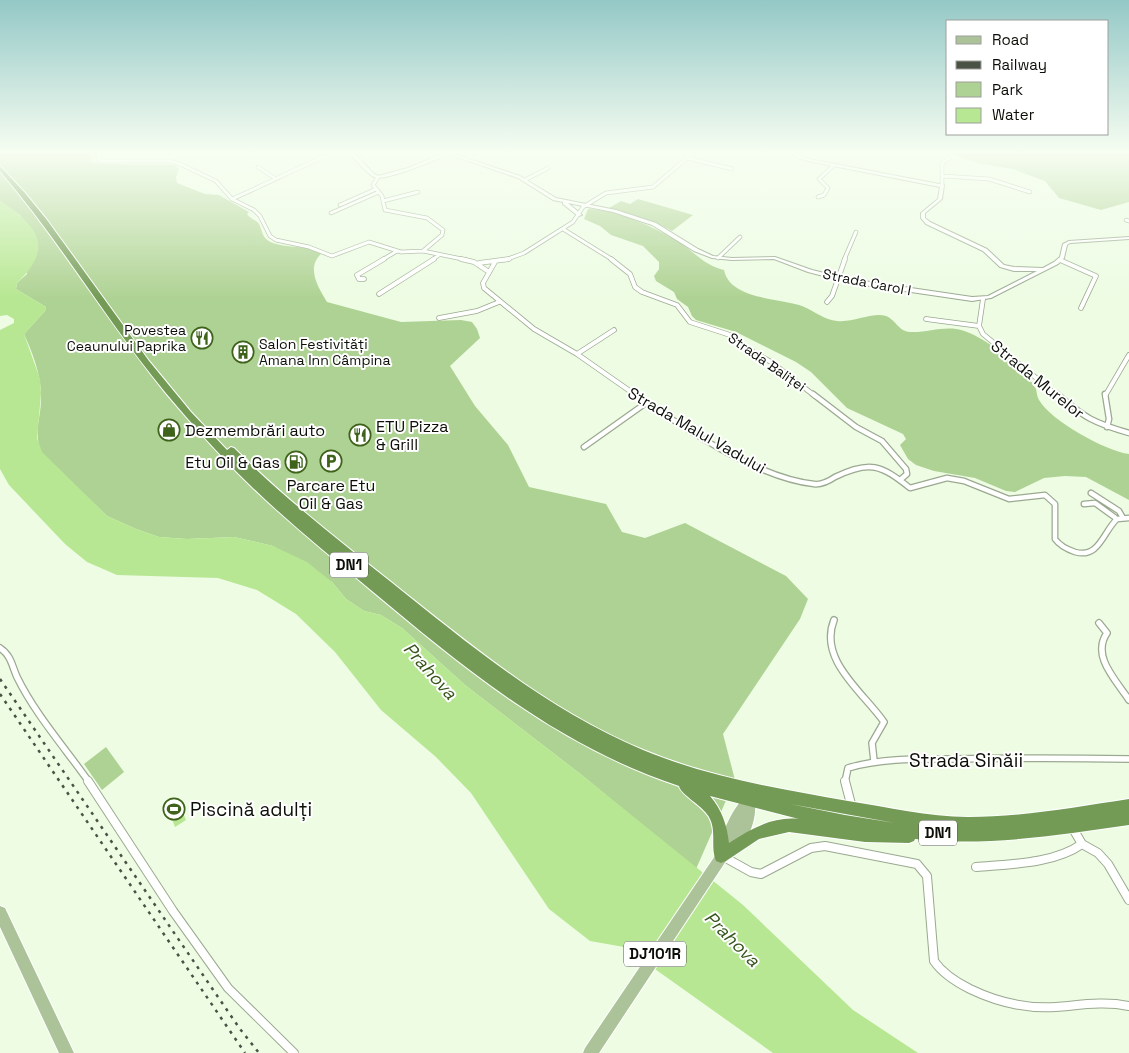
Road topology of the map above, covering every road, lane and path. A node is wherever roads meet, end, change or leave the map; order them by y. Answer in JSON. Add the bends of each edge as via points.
{"nodes":[{"id":1,"x":28,"y":201,"type":"edge"},
{"id":2,"x":32,"y":201,"type":"edge"},
{"id":3,"x":236,"y":201,"type":"edge"},
{"id":4,"x":350,"y":201,"type":"edge"},
{"id":5,"x":356,"y":201,"type":"edge"},
{"id":6,"x":383,"y":201,"type":"edge"},
{"id":7,"x":588,"y":201,"type":"edge"},
{"id":8,"x":592,"y":201,"type":"edge"},
{"id":9,"x":937,"y":201,"type":"edge"},
{"id":10,"x":563,"y":202,"type":"junction"},
{"id":11,"x":340,"y":205,"type":"dead end"},
{"id":12,"x":585,"y":206,"type":"junction"},
{"id":13,"x":331,"y":213,"type":"dead end"},
{"id":14,"x":580,"y":215,"type":"junction"},
{"id":15,"x":563,"y":229,"type":"junction"},
{"id":16,"x":856,"y":232,"type":"dead end"},
{"id":17,"x":740,"y":237,"type":"dead end"},
{"id":18,"x":1129,"y":238,"type":"edge"},
{"id":19,"x":398,"y":251,"type":"junction"},
{"id":20,"x":423,"y":251,"type":"junction"},
{"id":21,"x":439,"y":255,"type":"junction"},
{"id":22,"x":718,"y":258,"type":"junction"},
{"id":23,"x":1060,"y":260,"type":"junction"},
{"id":24,"x":495,"y":262,"type":"junction"},
{"id":25,"x":479,"y":264,"type":"junction"},
{"id":26,"x":1014,"y":269,"type":"junction"},
{"id":27,"x":1045,"y":269,"type":"junction"},
{"id":28,"x":489,"y":272,"type":"junction"},
{"id":29,"x":837,"y":278,"type":"junction"},
{"id":30,"x":364,"y":279,"type":"dead end"},
{"id":31,"x":1026,"y":279,"type":"junction"},
{"id":32,"x":379,"y":294,"type":"dead end"},
{"id":33,"x":983,"y":299,"type":"junction"},
{"id":34,"x":500,"y":302,"type":"junction"},
{"id":35,"x":827,"y":302,"type":"dead end"},
{"id":36,"x":1081,"y":308,"type":"dead end"},
{"id":37,"x":439,"y":318,"type":"dead end"},
{"id":38,"x":926,"y":319,"type":"dead end"},
{"id":39,"x":979,"y":326,"type":"junction"},
{"id":40,"x":614,"y":330,"type":"dead end"},
{"id":41,"x":577,"y":354,"type":"junction"},
{"id":42,"x":1129,"y":355,"type":"edge"},
{"id":43,"x":646,"y":403,"type":"junction"},
{"id":44,"x":1107,"y":427,"type":"junction"},
{"id":45,"x":1129,"y":433,"type":"edge"},
{"id":46,"x":584,"y":447,"type":"dead end"},
{"id":47,"x":900,"y":480,"type":"junction"},
{"id":48,"x":1091,"y":493,"type":"dead end"},
{"id":49,"x":1084,"y":504,"type":"dead end"},
{"id":50,"x":1126,"y":518,"type":"edge"},
{"id":51,"x":1117,"y":519,"type":"junction"},
{"id":52,"x":834,"y":620,"type":"dead end"},
{"id":53,"x":1099,"y":623,"type":"dead end"},
{"id":54,"x":0,"y":648,"type":"edge"},
{"id":55,"x":1129,"y":700,"type":"edge"},
{"id":56,"x":1129,"y":759,"type":"edge"},
{"id":57,"x":874,"y":761,"type":"junction"},
{"id":58,"x":655,"y":772,"type":"junction"},
{"id":59,"x":750,"y":794,"type":"junction"},
{"id":60,"x":1129,"y":806,"type":"edge"},
{"id":61,"x":853,"y":808,"type":"junction"},
{"id":62,"x":1129,"y":818,"type":"edge"},
{"id":63,"x":1072,"y":826,"type":"junction"},
{"id":64,"x":932,"y":833,"type":"junction"},
{"id":65,"x":1082,"y":844,"type":"junction"},
{"id":66,"x":721,"y":856,"type":"junction"},
{"id":67,"x":976,"y":867,"type":"dead end"},
{"id":68,"x":1129,"y":900,"type":"edge"},
{"id":69,"x":0,"y":913,"type":"edge"},
{"id":70,"x":1129,"y":1006,"type":"edge"},
{"id":71,"x":67,"y":1053,"type":"edge"},
{"id":72,"x":294,"y":1053,"type":"edge"},
{"id":73,"x":590,"y":1053,"type":"edge"}],
"edges":[{"from":1,"to":58,"type":"highway","number":"DN1","via":[[148,366],[208,436],[266,494],[438,639],[498,685],[576,735]]},
{"from":2,"to":59,"type":"highway","number":"DN1","via":[[172,386],[236,455],[310,523],[474,656],[551,708],[638,754]]},
{"from":3,"to":19,"type":"street","via":[[258,213],[270,236],[279,241],[309,246],[332,256],[369,242]]},
{"from":4,"to":11,"type":"street"},
{"from":5,"to":13,"type":"street"},
{"from":6,"to":20,"type":"street","via":[[388,211],[427,218],[441,228],[442,235]]},
{"from":7,"to":10,"type":"main road"},
{"from":8,"to":12,"type":"street"},
{"from":9,"to":26,"type":"main road","via":[[923,213],[925,221]]},
{"from":10,"to":12,"type":"main road","name":"Strada Carol I"},
{"from":10,"to":14,"type":"main road"},
{"from":12,"to":14,"type":"street"},
{"from":12,"to":22,"type":"main road","name":"Strada Carol I","via":[[654,224],[701,253]]},
{"from":14,"to":15,"type":"street"},
{"from":15,"to":24,"type":"street","via":[[524,254]]},
{"from":15,"to":47,"type":"street","name":"Strada Baliței","via":[[621,265],[642,292],[680,307],[690,322],[730,335],[856,427],[878,438],[906,469],[907,474]]},
{"from":16,"to":29,"type":"street"},
{"from":17,"to":22,"type":"street"},
{"from":18,"to":23,"type":"main road","via":[[1069,242],[1063,246]]},
{"from":19,"to":20,"type":"street"},
{"from":19,"to":30,"type":"street","via":[[357,275]]},
{"from":20,"to":21,"type":"street"},
{"from":21,"to":25,"type":"street"},
{"from":21,"to":32,"type":"street"},
{"from":22,"to":29,"type":"main road","name":"Strada Carol I","via":[[775,258]]},
{"from":23,"to":27,"type":"main road"},
{"from":23,"to":36,"type":"street","via":[[1096,276]]},
{"from":24,"to":25,"type":"street"},
{"from":24,"to":28,"type":"street"},
{"from":25,"to":28,"type":"street"},
{"from":26,"to":27,"type":"main road"},
{"from":26,"to":31,"type":"main road"},
{"from":27,"to":31,"type":"main road"},
{"from":28,"to":34,"type":"street","name":"Strada Malul Vadului","via":[[483,286]]},
{"from":29,"to":33,"type":"main road","name":"Strada Carol I"},
{"from":29,"to":35,"type":"street"},
{"from":31,"to":33,"type":"main road"},
{"from":33,"to":39,"type":"street","name":"Strada Murelor"},
{"from":34,"to":37,"type":"street","via":[[476,311]]},
{"from":34,"to":41,"type":"street","name":"Strada Malul Vadului","via":[[534,329]]},
{"from":38,"to":39,"type":"street"},
{"from":39,"to":44,"type":"street","name":"Strada Murelor","via":[[983,334],[1062,400],[1090,420]]},
{"from":40,"to":41,"type":"street"},
{"from":41,"to":43,"type":"street","name":"Strada Malul Vadului"},
{"from":42,"to":44,"type":"street","via":[[1104,395],[1109,419]]},
{"from":43,"to":46,"type":"street"},
{"from":43,"to":47,"type":"street","name":"Strada Malul Vadului","via":[[766,472],[809,484],[821,484],[854,468],[869,466],[887,470]]},
{"from":44,"to":45,"type":"street","name":"Strada Murelor"},
{"from":47,"to":51,"type":"street","name":"Strada Malul Vadului","via":[[914,488],[940,479],[958,479],[1011,499],[1036,494],[1048,496],[1055,504],[1053,538],[1060,546],[1074,552],[1095,550]]},
{"from":48,"to":50,"type":"street","via":[[1120,510]]},
{"from":49,"to":51,"type":"street","via":[[1095,503]]},
{"from":50,"to":51,"type":"street"},
{"from":52,"to":57,"type":"street","via":[[829,627],[828,638],[832,655],[884,722],[870,743]]},
{"from":53,"to":55,"type":"street","via":[[1107,633],[1101,642],[1103,661]]},
{"from":54,"to":72,"type":"street","via":[[6,651],[17,677],[37,709],[228,988]]},
{"from":56,"to":57,"type":"street","name":"Strada Sinăii"},
{"from":57,"to":61,"type":"street","name":"Strada Sinăii","via":[[854,764],[846,771]]},
{"from":58,"to":59,"type":"highway","number":"DN1"},
{"from":58,"to":66,"type":"highway","via":[[694,792],[709,804],[722,832]]},
{"from":59,"to":61,"type":"highway","number":"DN1"},
{"from":59,"to":64,"type":"highway","number":"DN1","via":[[839,822]]},
{"from":59,"to":66,"type":"main road","number":"DJ101R","via":[[746,826]]},
{"from":60,"to":61,"type":"highway","number":"DN1","via":[[968,824]]},
{"from":62,"to":63,"type":"highway","number":"DN1"},
{"from":63,"to":64,"type":"highway","number":"DN1","via":[[990,834]]},
{"from":63,"to":65,"type":"street"},
{"from":64,"to":66,"type":"highway","via":[[878,836],[788,825],[756,833]]},
{"from":65,"to":67,"type":"street","via":[[1074,850],[1023,862]]},
{"from":65,"to":68,"type":"street","via":[[1098,853],[1108,864]]},
{"from":66,"to":70,"type":"street","via":[[761,874],[811,848],[825,846],[912,862],[927,876],[934,961],[951,980],[1002,1002],[1025,1006],[1054,1007],[1092,1002]]},
{"from":66,"to":73,"type":"main road","number":"DJ101R"},
{"from":69,"to":71,"type":"main road"}]}
